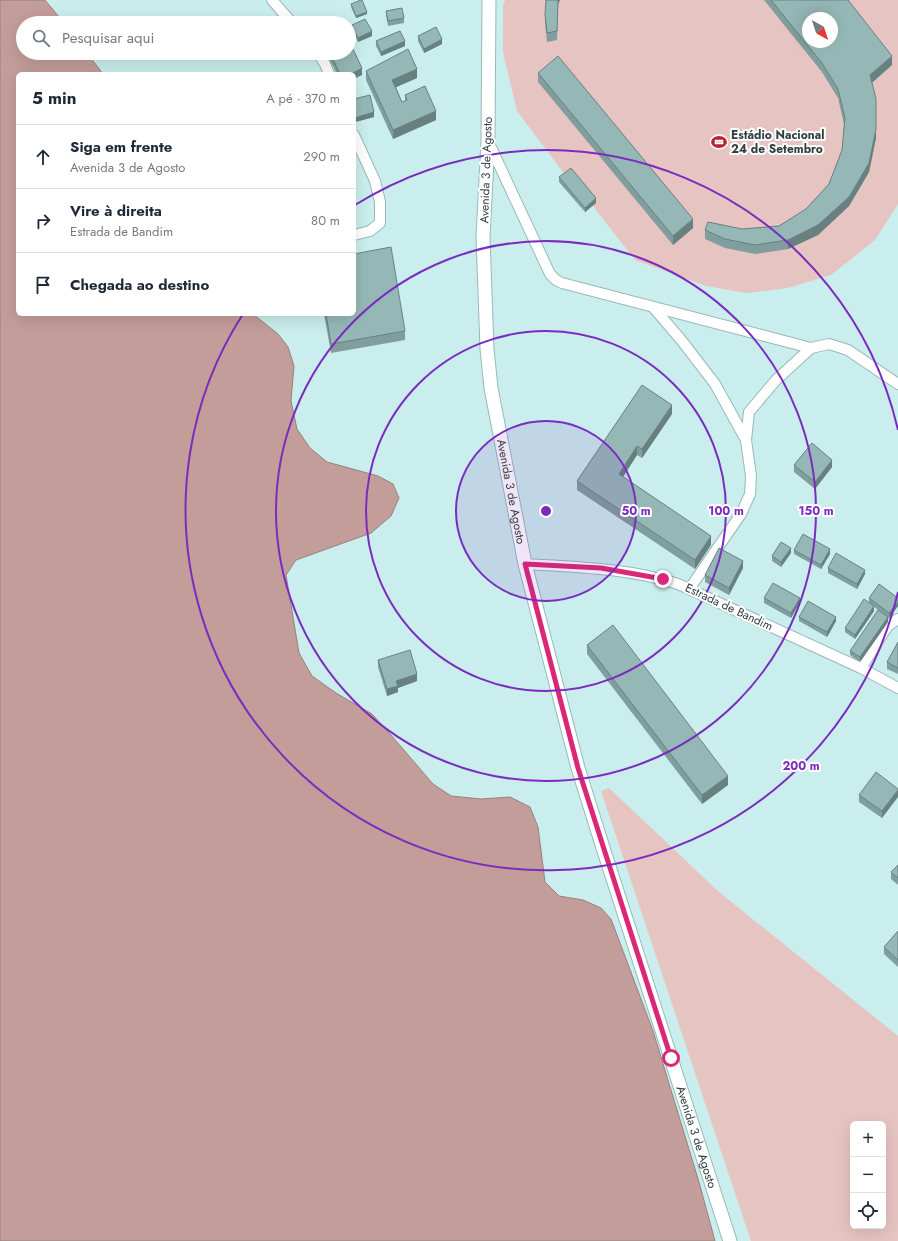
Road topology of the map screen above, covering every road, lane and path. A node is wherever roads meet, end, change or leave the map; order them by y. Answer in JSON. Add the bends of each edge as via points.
{"nodes":[{"id":1,"x":272,"y":0,"type":"edge"},
{"id":2,"x":489,"y":0,"type":"edge"},
{"id":3,"x":286,"y":16,"type":"edge"},
{"id":4,"x":322,"y":60,"type":"edge"},
{"id":5,"x":328,"y":72,"type":"edge"},
{"id":6,"x":356,"y":139,"type":"edge"},
{"id":7,"x":488,"y":141,"type":"junction"},
{"id":8,"x":356,"y":234,"type":"edge"},
{"id":9,"x":653,"y":307,"type":"junction"},
{"id":10,"x":811,"y":348,"type":"junction"},
{"id":11,"x":898,"y":384,"type":"edge"},
{"id":12,"x":746,"y":440,"type":"junction"},
{"id":13,"x":525,"y":564,"type":"junction"},
{"id":14,"x":690,"y":588,"type":"junction"},
{"id":15,"x":898,"y":619,"type":"edge"},
{"id":16,"x":861,"y":668,"type":"junction"},
{"id":17,"x":898,"y":688,"type":"edge"},
{"id":18,"x":730,"y":1241,"type":"edge"}],
"edges":[{"from":1,"to":3,"type":"street"},
{"from":2,"to":7,"type":"street","name":"Avenida 3 de Agosto"},
{"from":4,"to":5,"type":"street"},
{"from":6,"to":8,"type":"street","via":[[375,181],[380,202],[380,223],[370,231]]},
{"from":7,"to":9,"type":"street","via":[[550,274],[556,280]]},
{"from":7,"to":13,"type":"street","name":"Avenida 3 de Agosto","via":[[483,237],[487,349],[491,388]]},
{"from":9,"to":10,"type":"street"},
{"from":9,"to":12,"type":"street","via":[[715,384]]},
{"from":10,"to":11,"type":"street","via":[[829,344],[848,350]]},
{"from":10,"to":12,"type":"street","via":[[776,380],[749,412]]},
{"from":12,"to":14,"type":"street","via":[[751,476],[750,494],[741,514]]},
{"from":13,"to":14,"type":"street","name":"Estrada de Bandim","via":[[601,568],[663,579]]},
{"from":13,"to":18,"type":"street","name":"Avenida 3 de Agosto","via":[[578,768]]},
{"from":14,"to":16,"type":"street","name":"Estrada de Bandim"},
{"from":15,"to":16,"type":"street","via":[[884,630]]},
{"from":16,"to":17,"type":"street","name":"Estrada de Bandim"}]}
